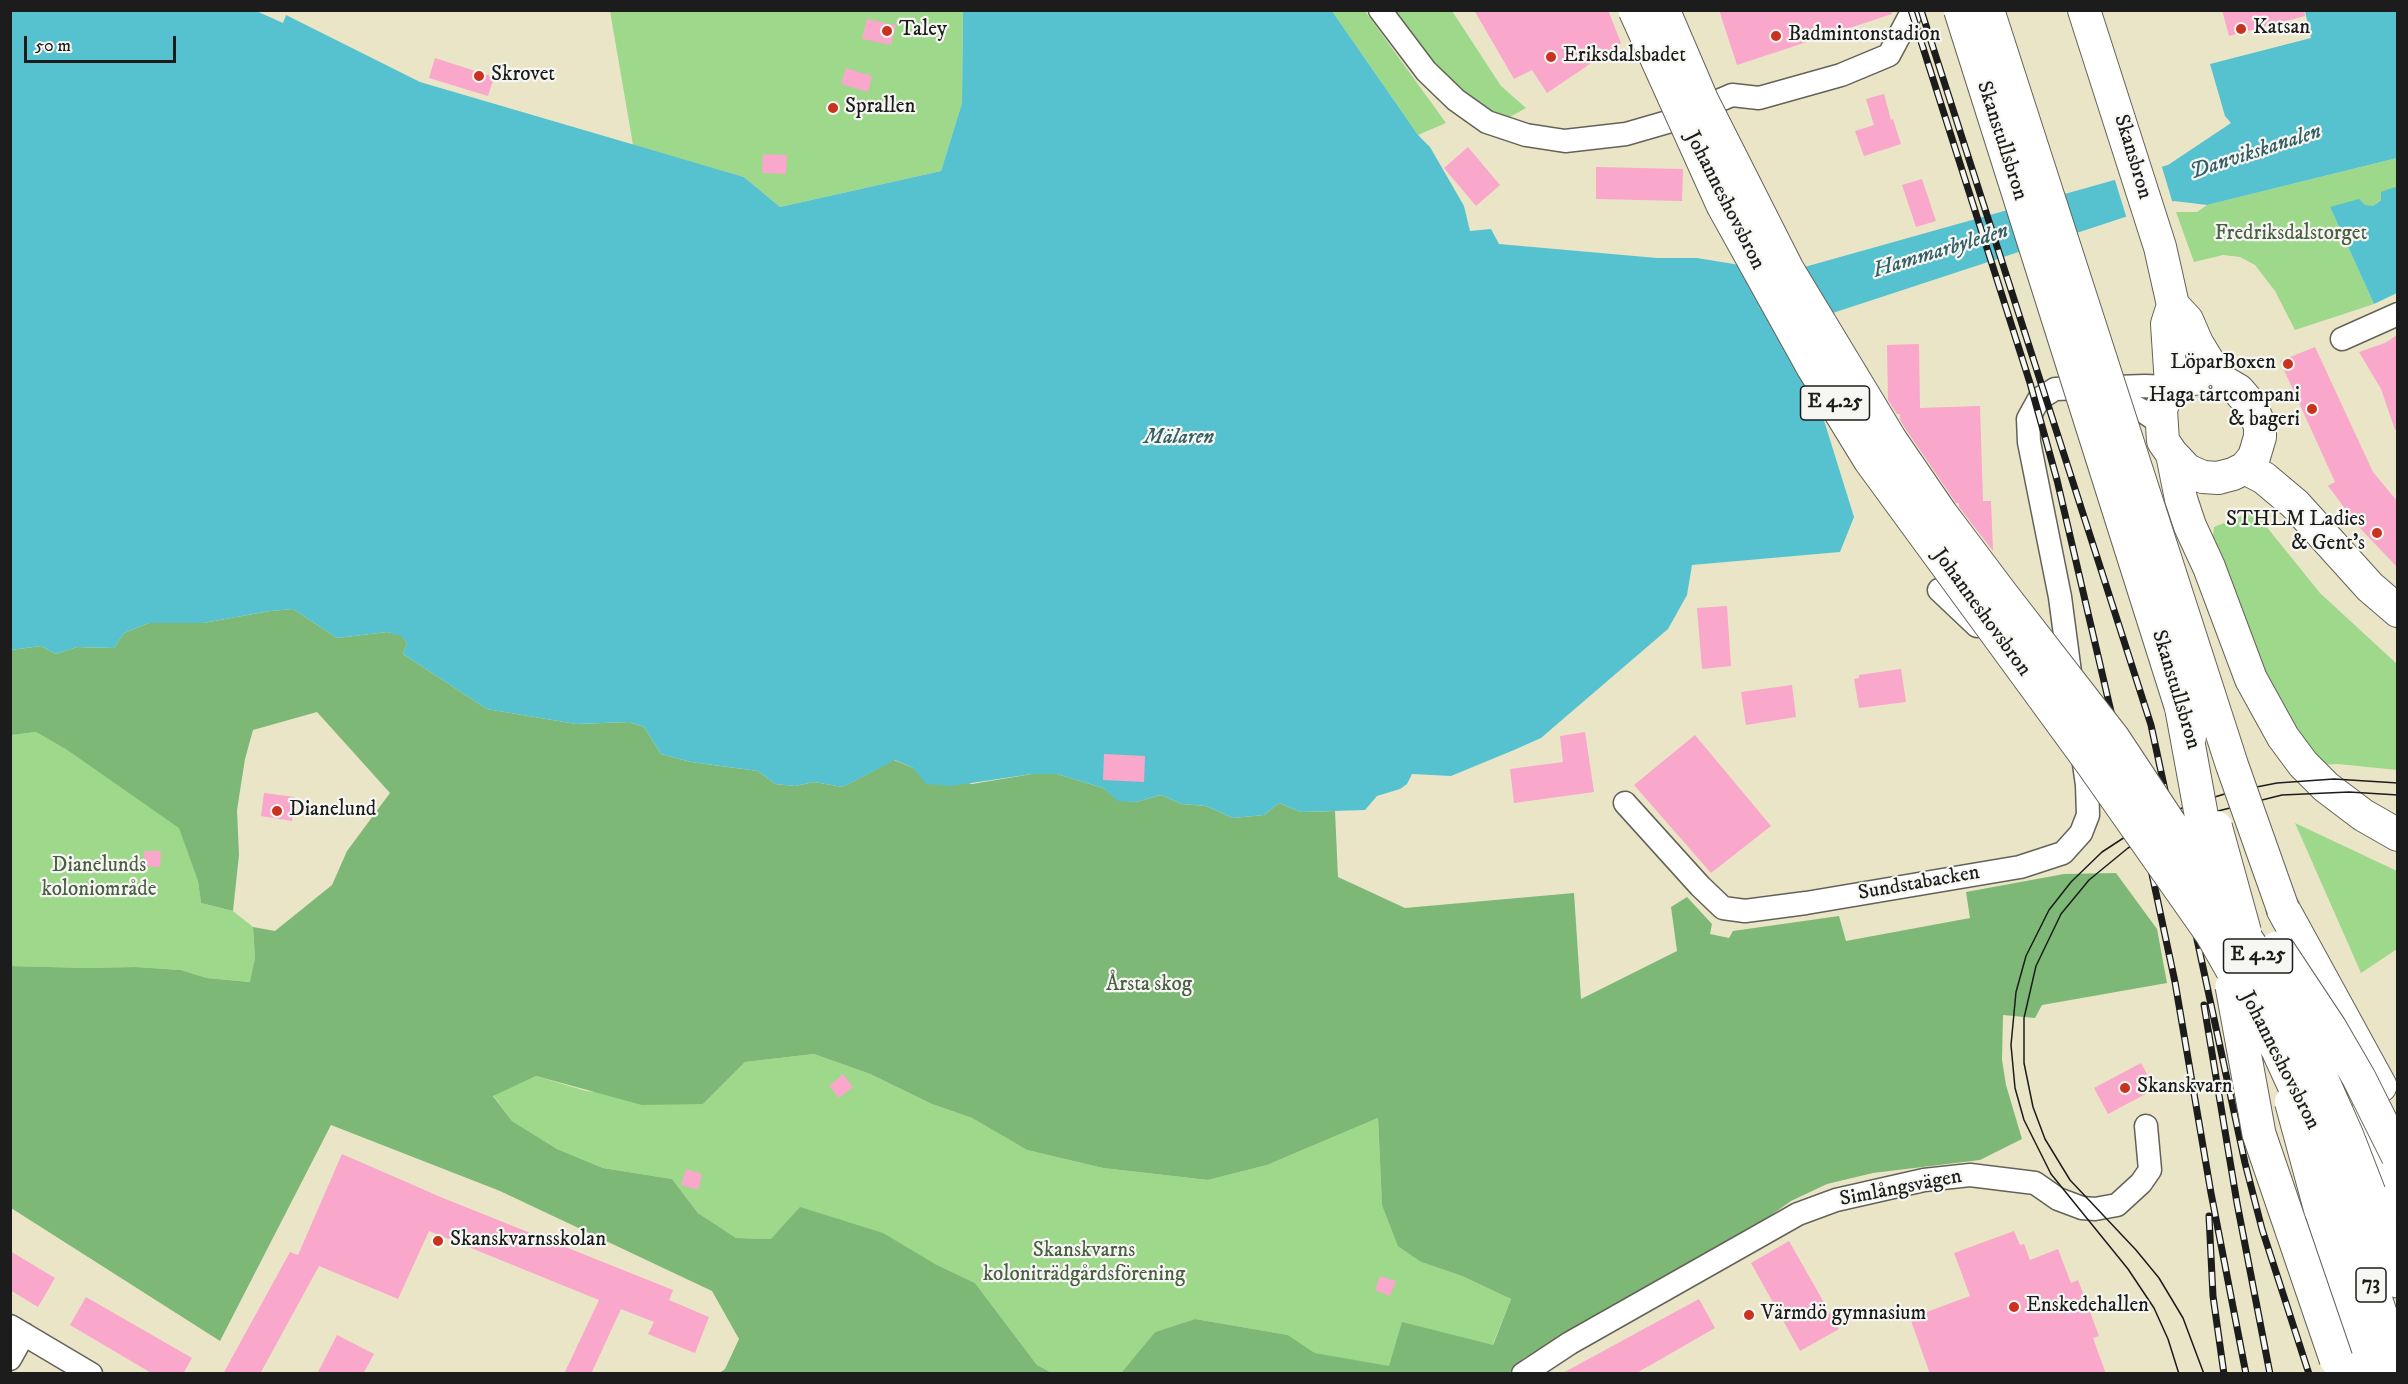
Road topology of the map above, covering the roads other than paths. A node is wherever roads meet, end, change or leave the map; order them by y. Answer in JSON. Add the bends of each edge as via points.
{"nodes":[{"id":1,"x":1380,"y":10,"type":"edge"},
{"id":2,"x":1635,"y":10,"type":"edge"},
{"id":3,"x":1663,"y":10,"type":"edge"},
{"id":4,"x":1912,"y":10,"type":"edge"},
{"id":5,"x":1960,"y":10,"type":"edge"},
{"id":6,"x":1988,"y":10,"type":"edge"},
{"id":7,"x":2084,"y":10,"type":"edge"},
{"id":8,"x":2173,"y":305,"type":"junction"},
{"id":9,"x":2397,"y":314,"type":"edge"},
{"id":10,"x":2342,"y":339,"type":"dead end"},
{"id":11,"x":2219,"y":379,"type":"junction"},
{"id":12,"x":2170,"y":386,"type":"junction"},
{"id":13,"x":2099,"y":389,"type":"junction"},
{"id":14,"x":2160,"y":423,"type":"junction"},
{"id":15,"x":2260,"y":437,"type":"junction"},
{"id":16,"x":2172,"y":454,"type":"junction"},
{"id":17,"x":2231,"y":473,"type":"junction"},
{"id":18,"x":2295,"y":504,"type":"junction"},
{"id":19,"x":2209,"y":567,"type":"junction"},
{"id":20,"x":1939,"y":590,"type":"dead end"},
{"id":21,"x":2397,"y":611,"type":"edge"},
{"id":22,"x":2069,"y":668,"type":"junction"},
{"id":23,"x":2182,"y":710,"type":"junction"},
{"id":24,"x":2113,"y":738,"type":"junction"},
{"id":25,"x":2091,"y":762,"type":"junction"},
{"id":26,"x":1625,"y":803,"type":"dead end"},
{"id":27,"x":2397,"y":835,"type":"edge"},
{"id":28,"x":2283,"y":909,"type":"junction"},
{"id":29,"x":2397,"y":1120,"type":"edge"},
{"id":30,"x":2146,"y":1126,"type":"dead end"},
{"id":31,"x":2397,"y":1156,"type":"edge"},
{"id":32,"x":2370,"y":1201,"type":"edge"},
{"id":33,"x":2397,"y":1281,"type":"edge"},
{"id":34,"x":17,"y":1330,"type":"edge"},
{"id":35,"x":10,"y":1359,"type":"edge"},
{"id":36,"x":2397,"y":1367,"type":"edge"},
{"id":37,"x":2344,"y":1369,"type":"edge"},
{"id":38,"x":91,"y":1374,"type":"edge"},
{"id":39,"x":1523,"y":1374,"type":"edge"},
{"id":40,"x":2374,"y":1374,"type":"edge"}],
"edges":[{"from":1,"to":4,"type":"street","via":[[1426,71],[1456,100],[1487,122],[1526,135],[1565,141],[1626,134],[1671,121],[1732,95],[1759,98],[1841,75],[1889,55]]},
{"from":2,"to":25,"type":"highway","name":"Johanneshovsbron","number":"E 4.25","bridge":true,"via":[[1723,205],[1813,367],[1870,460]]},
{"from":3,"to":24,"type":"highway","name":"Johanneshovsbron","number":"E 4.25","bridge":true,"via":[[1747,192],[1837,354],[1941,514]]},
{"from":5,"to":23,"type":"main road","name":"Skanstullsbron","bridge":true},
{"from":6,"to":28,"type":"main road","name":"Skanstullsbron","bridge":true,"via":[[2232,765]]},
{"from":7,"to":8,"type":"main road","name":"Skansbron","via":[[2160,247]]},
{"from":8,"to":11,"type":"main road","name":"Skansbron","via":[[2187,320]]},
{"from":8,"to":12,"type":"main road","name":"Skansbron","via":[[2167,324]]},
{"from":9,"to":10,"type":"street"},
{"from":11,"to":12,"type":"main road","via":[[2201,378]]},
{"from":11,"to":15,"type":"main road","via":[[2238,390],[2251,405]]},
{"from":12,"to":13,"type":"street","name":"Sundstabacken"},
{"from":12,"to":14,"type":"main road"},
{"from":13,"to":14,"type":"street","name":"Sundstabacken"},
{"from":13,"to":22,"type":"street","name":"Sundstabacken","via":[[2055,389],[2039,399],[2028,419]]},
{"from":14,"to":16,"type":"main road","via":[[2163,441]]},
{"from":15,"to":17,"type":"main road","via":[[2254,457]]},
{"from":15,"to":18,"type":"main road","via":[[2286,478]]},
{"from":16,"to":17,"type":"main road","via":[[2187,470],[2203,477]]},
{"from":16,"to":19,"type":"main road","via":[[2181,499]]},
{"from":17,"to":18,"type":"main road","via":[[2264,478]]},
{"from":17,"to":19,"type":"main road","via":[[2212,489],[2205,518]]},
{"from":18,"to":21,"type":"main road"},
{"from":19,"to":27,"type":"main road","via":[[2251,680],[2283,737],[2326,787]]},
{"from":20,"to":22,"type":"street","via":[[2004,651],[2035,668]]},
{"from":22,"to":26,"type":"street","name":"Sundstabacken","via":[[2088,815],[2081,833],[2064,853],[2020,867],[1806,903],[1745,911],[1723,908]]},
{"from":23,"to":37,"type":"highway","bridge":true,"via":[[2259,1134]]},
{"from":23,"to":40,"type":"main road","name":"Skanstullsbron","bridge":true,"via":[[2320,1209]]},
{"from":24,"to":31,"type":"highway","bridge":true,"via":[[2163,790],[2278,950],[2359,1078]]},
{"from":24,"to":32,"type":"highway","name":"Johanneshovsbron","number":"E 4.25","bridge":true,"via":[[2266,969],[2303,1037],[2347,1136]]},
{"from":25,"to":32,"type":"highway","name":"Johanneshovsbron","number":"E 4.25","bridge":true,"via":[[2212,934],[2277,1048],[2315,1131]]},
{"from":25,"to":37,"type":"highway","bridge":true,"via":[[2215,978],[2232,1017],[2261,1087]]},
{"from":28,"to":29,"type":"highway"},
{"from":28,"to":32,"type":"main road","name":"Skanstullsbron","bridge":true},
{"from":30,"to":39,"type":"street","name":"Simlångsvägen","via":[[2150,1170],[2117,1205],[2082,1208],[2058,1199],[2036,1183],[1970,1175],[1924,1180],[1836,1200],[1798,1214],[1570,1343]]},
{"from":32,"to":33,"type":"highway","number":"73"},
{"from":32,"to":36,"type":"highway","number":"73"},
{"from":34,"to":35,"type":"street"},
{"from":34,"to":38,"type":"street"}]}
